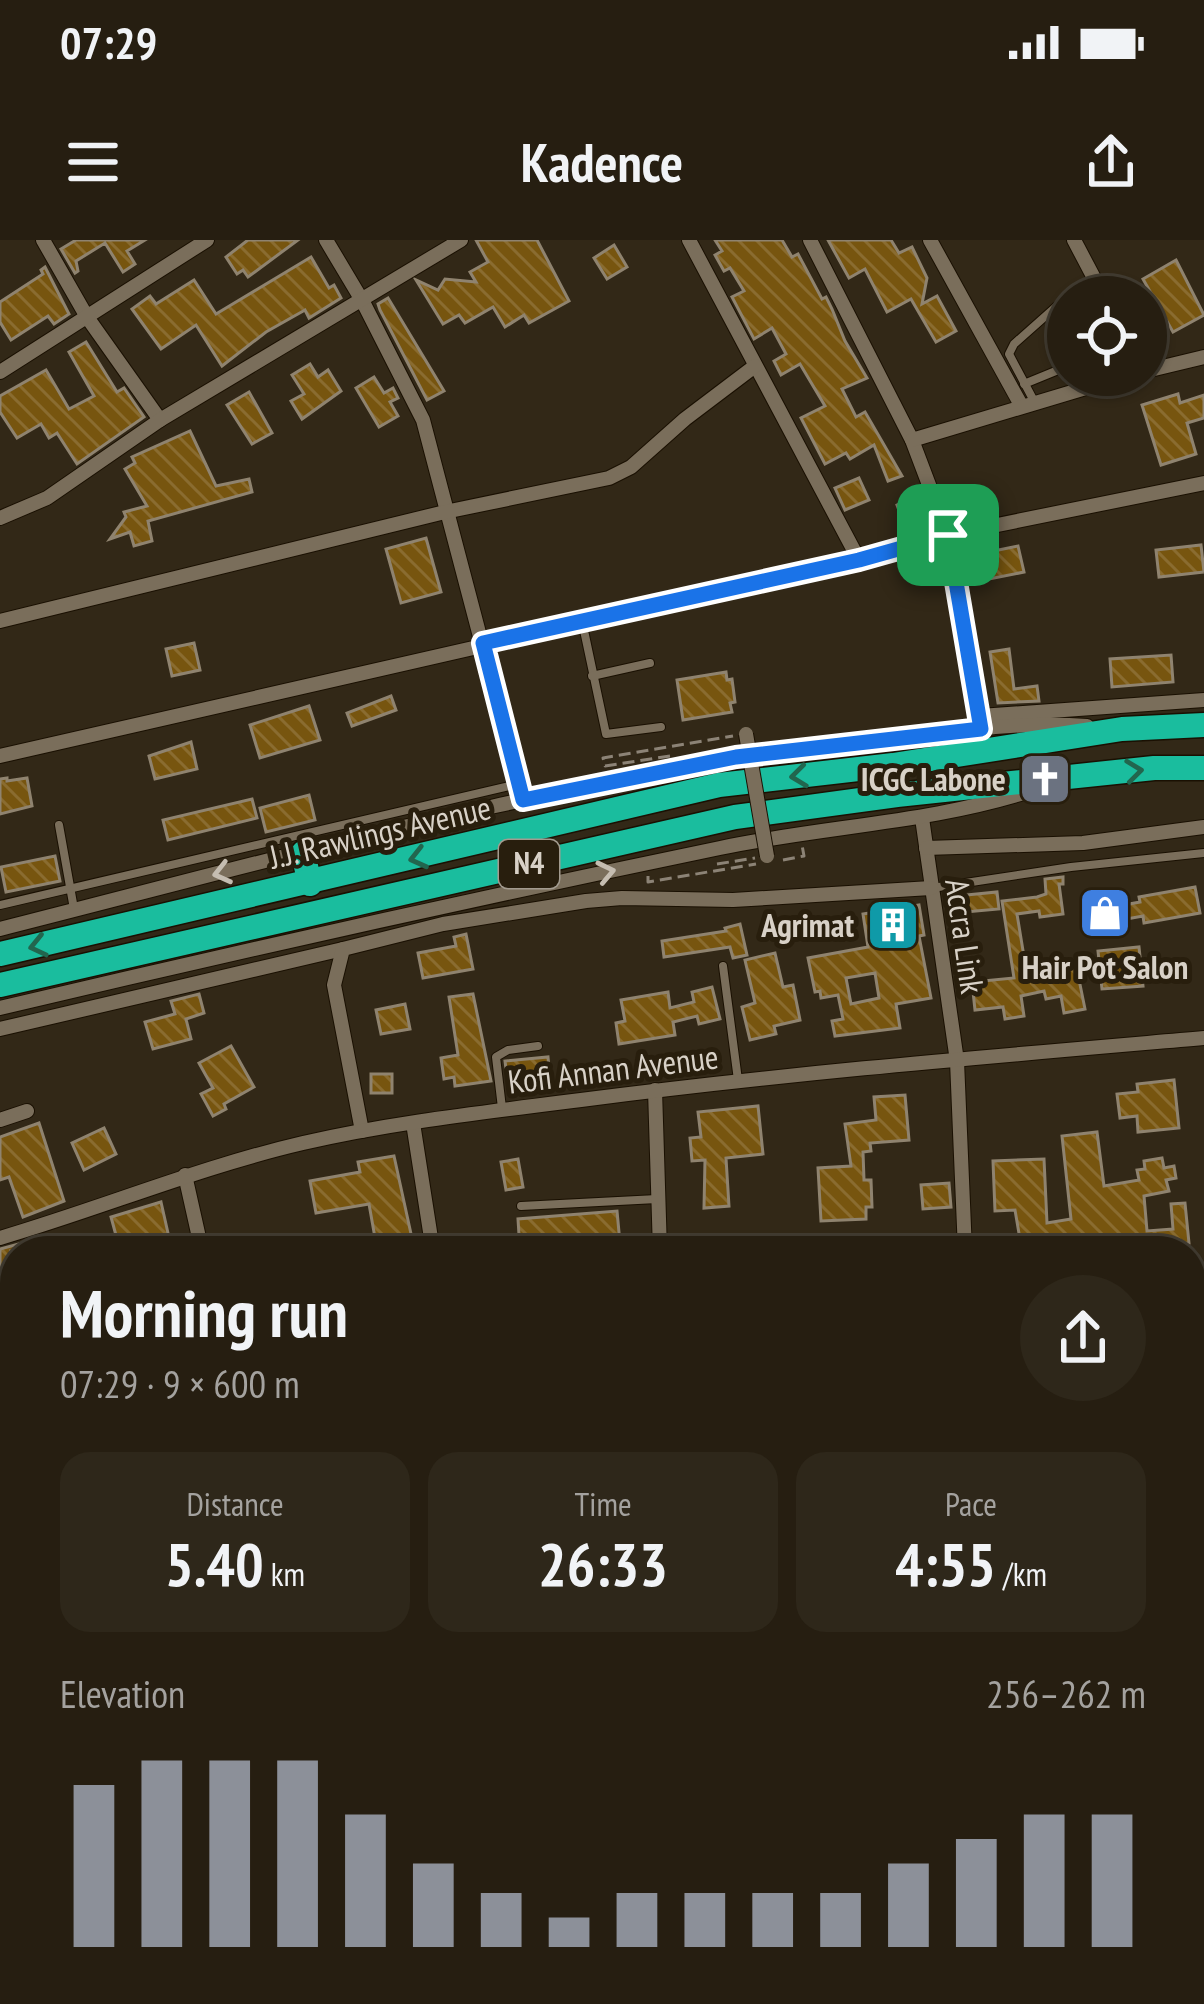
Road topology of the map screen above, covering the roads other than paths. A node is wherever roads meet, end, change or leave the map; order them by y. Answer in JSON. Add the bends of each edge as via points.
{"nodes":[{"id":1,"x":44,"y":240,"type":"edge"},
{"id":2,"x":207,"y":240,"type":"edge"},
{"id":3,"x":326,"y":240,"type":"edge"},
{"id":4,"x":461,"y":240,"type":"edge"},
{"id":5,"x":689,"y":240,"type":"edge"},
{"id":6,"x":810,"y":240,"type":"edge"},
{"id":7,"x":930,"y":240,"type":"edge"},
{"id":8,"x":1074,"y":240,"type":"edge"},
{"id":9,"x":1093,"y":276,"type":"edge"},
{"id":10,"x":363,"y":302,"type":"junction"},
{"id":11,"x":1047,"y":315,"type":"edge"},
{"id":12,"x":87,"y":317,"type":"junction"},
{"id":13,"x":1204,"y":357,"type":"edge"},
{"id":14,"x":1167,"y":365,"type":"edge"},
{"id":15,"x":755,"y":366,"type":"junction"},
{"id":16,"x":0,"y":372,"type":"edge"},
{"id":17,"x":1047,"y":374,"type":"edge"},
{"id":18,"x":1024,"y":384,"type":"junction"},
{"id":19,"x":1052,"y":396,"type":"edge"},
{"id":20,"x":1028,"y":403,"type":"junction"},
{"id":21,"x":160,"y":420,"type":"junction"},
{"id":22,"x":912,"y":440,"type":"junction"},
{"id":23,"x":1204,"y":483,"type":"edge"},
{"id":24,"x":445,"y":512,"type":"junction"},
{"id":25,"x":0,"y":518,"type":"edge"},
{"id":26,"x":948,"y":535,"type":"junction"},
{"id":27,"x":859,"y":560,"type":"junction"},
{"id":28,"x":0,"y":621,"type":"edge"},
{"id":29,"x":581,"y":621,"type":"junction"},
{"id":30,"x":483,"y":643,"type":"junction"},
{"id":31,"x":650,"y":663,"type":"dead end"},
{"id":32,"x":592,"y":676,"type":"junction"},
{"id":33,"x":1204,"y":700,"type":"edge"},
{"id":34,"x":980,"y":722,"type":"junction"},
{"id":35,"x":1204,"y":725,"type":"edge"},
{"id":36,"x":661,"y":728,"type":"dead end"},
{"id":37,"x":1122,"y":729,"type":"junction"},
{"id":38,"x":746,"y":734,"type":"road end"},
{"id":39,"x":0,"y":756,"type":"edge"},
{"id":40,"x":1204,"y":767,"type":"edge"},
{"id":41,"x":1064,"y":780,"type":"junction"},
{"id":42,"x":521,"y":792,"type":"junction"},
{"id":43,"x":922,"y":818,"type":"junction"},
{"id":44,"x":58,"y":825,"type":"dead end"},
{"id":45,"x":1204,"y":827,"type":"edge"},
{"id":46,"x":926,"y":848,"type":"junction"},
{"id":47,"x":303,"y":853,"type":"junction"},
{"id":48,"x":1204,"y":853,"type":"edge"},
{"id":49,"x":769,"y":860,"type":"road end"},
{"id":50,"x":310,"y":884,"type":"junction"},
{"id":51,"x":70,"y":888,"type":"junction"},
{"id":52,"x":931,"y":888,"type":"junction"},
{"id":53,"x":0,"y":905,"type":"edge"},
{"id":54,"x":74,"y":910,"type":"junction"},
{"id":55,"x":0,"y":929,"type":"edge"},
{"id":56,"x":332,"y":930,"type":"junction"},
{"id":57,"x":0,"y":955,"type":"edge"},
{"id":58,"x":723,"y":966,"type":"dead end"},
{"id":59,"x":0,"y":985,"type":"edge"},
{"id":60,"x":0,"y":1008,"type":"edge"},
{"id":61,"x":0,"y":1029,"type":"edge"},
{"id":62,"x":1204,"y":1038,"type":"edge"},
{"id":63,"x":538,"y":1046,"type":"dead end"},
{"id":64,"x":957,"y":1061,"type":"junction"},
{"id":65,"x":739,"y":1081,"type":"junction"},
{"id":66,"x":655,"y":1090,"type":"junction"},
{"id":67,"x":503,"y":1110,"type":"junction"},
{"id":68,"x":27,"y":1111,"type":"dead end"},
{"id":69,"x":0,"y":1120,"type":"edge"},
{"id":70,"x":413,"y":1123,"type":"junction"},
{"id":71,"x":362,"y":1131,"type":"junction"},
{"id":72,"x":185,"y":1175,"type":"junction"},
{"id":73,"x":658,"y":1198,"type":"junction"},
{"id":74,"x":521,"y":1206,"type":"dead end"},
{"id":75,"x":7,"y":1236,"type":"edge"},
{"id":76,"x":199,"y":1236,"type":"edge"},
{"id":77,"x":432,"y":1236,"type":"edge"},
{"id":78,"x":659,"y":1236,"type":"edge"},
{"id":79,"x":963,"y":1236,"type":"edge"}],
"edges":[{"from":1,"to":12,"type":"street"},
{"from":2,"to":12,"type":"street"},
{"from":3,"to":10,"type":"street"},
{"from":4,"to":10,"type":"street"},
{"from":5,"to":15,"type":"street"},
{"from":6,"to":22,"type":"street"},
{"from":7,"to":20,"type":"street"},
{"from":8,"to":9,"type":"street"},
{"from":10,"to":21,"type":"street"},
{"from":10,"to":24,"type":"street","via":[[423,420]]},
{"from":11,"to":18,"type":"lane","via":[[1010,354]]},
{"from":12,"to":16,"type":"street"},
{"from":12,"to":21,"type":"street"},
{"from":13,"to":14,"type":"street"},
{"from":15,"to":24,"type":"street","via":[[609,478]]},
{"from":15,"to":27,"type":"street"},
{"from":17,"to":18,"type":"lane"},
{"from":18,"to":20,"type":"lane"},
{"from":19,"to":20,"type":"street"},
{"from":20,"to":22,"type":"street"},
{"from":21,"to":25,"type":"street","via":[[47,498]]},
{"from":22,"to":26,"type":"street"},
{"from":23,"to":26,"type":"street"},
{"from":24,"to":28,"type":"street"},
{"from":24,"to":30,"type":"street"},
{"from":26,"to":27,"type":"street"},
{"from":26,"to":34,"type":"street"},
{"from":27,"to":29,"type":"street"},
{"from":29,"to":30,"type":"street"},
{"from":29,"to":32,"type":"lane"},
{"from":30,"to":39,"type":"street"},
{"from":30,"to":42,"type":"street"},
{"from":31,"to":32,"type":"lane"},
{"from":32,"to":36,"type":"lane","via":[[606,734]]},
{"from":33,"to":34,"type":"street"},
{"from":34,"to":37,"type":"street"},
{"from":34,"to":42,"type":"street"},
{"from":35,"to":37,"type":"highway","name":"J.J. Rawlings Avenue","number":"N4"},
{"from":37,"to":50,"type":"highway","name":"J.J. Rawlings Avenue","number":"N4","one_way":true,"via":[[719,785]]},
{"from":38,"to":49,"type":"street","bridge":true},
{"from":41,"to":40,"type":"highway","name":"J.J. Rawlings Avenue","number":"N4","one_way":true},
{"from":41,"to":43,"type":"street"},
{"from":41,"to":56,"type":"highway","name":"J.J. Rawlings Avenue","number":"N4","via":[[735,817]]},
{"from":42,"to":47,"type":"street"},
{"from":42,"to":51,"type":"lane"},
{"from":43,"to":46,"type":"street","name":"Accra Link"},
{"from":56,"to":43,"type":"street","one_way":true,"via":[[800,832]]},
{"from":44,"to":51,"type":"lane"},
{"from":45,"to":46,"type":"street","via":[[1083,843]]},
{"from":46,"to":52,"type":"street","name":"Accra Link"},
{"from":47,"to":50,"type":"highway"},
{"from":47,"to":54,"type":"street","one_way":true},
{"from":48,"to":52,"type":"lane"},
{"from":50,"to":57,"type":"highway","name":"J.J. Rawlings Avenue","number":"N4","one_way":true},
{"from":51,"to":53,"type":"lane"},
{"from":51,"to":54,"type":"lane"},
{"from":52,"to":56,"type":"street","via":[[622,898],[443,924]]},
{"from":52,"to":64,"type":"street","name":"Accra Link"},
{"from":54,"to":55,"type":"street"},
{"from":56,"to":59,"type":"highway","name":"J.J. Rawlings Avenue","number":"N4"},
{"from":56,"to":60,"type":"street"},
{"from":56,"to":61,"type":"street"},
{"from":56,"to":71,"type":"street","via":[[334,985]]},
{"from":58,"to":65,"type":"lane"},
{"from":62,"to":64,"type":"street","name":"Kofi Annan Avenue"},
{"from":63,"to":67,"type":"lane","via":[[496,1058]]},
{"from":64,"to":65,"type":"street","name":"Kofi Annan Avenue"},
{"from":64,"to":79,"type":"street"},
{"from":65,"to":66,"type":"street","name":"Kofi Annan Avenue"},
{"from":66,"to":67,"type":"street","name":"Kofi Annan Avenue"},
{"from":66,"to":73,"type":"street"},
{"from":67,"to":70,"type":"street","name":"Kofi Annan Avenue"},
{"from":68,"to":69,"type":"street"},
{"from":70,"to":71,"type":"street","name":"Kofi Annan Avenue"},
{"from":70,"to":77,"type":"street"},
{"from":71,"to":72,"type":"street","name":"Kofi Annan Avenue"},
{"from":72,"to":75,"type":"street","name":"Kofi Annan Avenue"},
{"from":72,"to":76,"type":"street"},
{"from":73,"to":74,"type":"lane"},
{"from":73,"to":78,"type":"street"}]}
